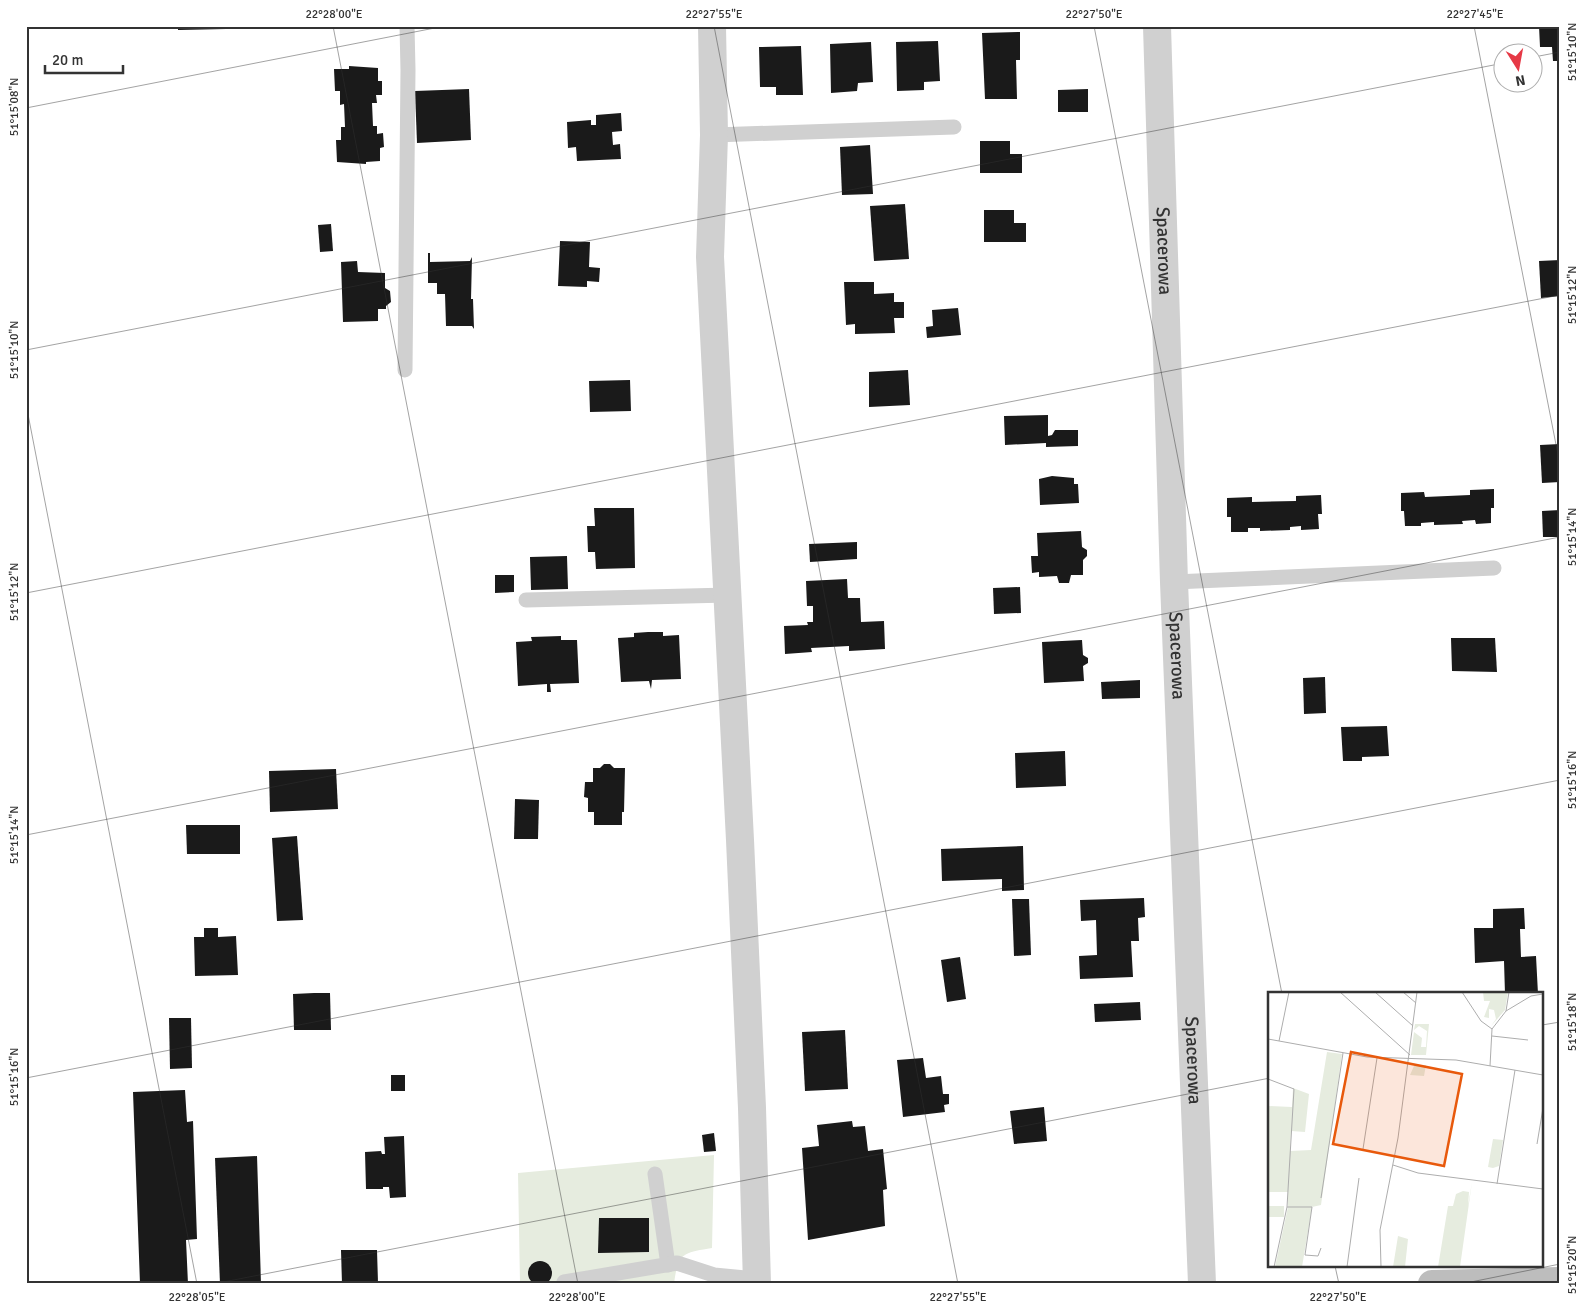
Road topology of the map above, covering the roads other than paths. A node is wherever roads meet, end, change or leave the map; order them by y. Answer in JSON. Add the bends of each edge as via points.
{"nodes":[{"id":1,"x":407,"y":26,"type":"edge"},
{"id":2,"x":712,"y":26,"type":"edge"},
{"id":3,"x":1157,"y":26,"type":"edge"},
{"id":4,"x":954,"y":127,"type":"dead end"},
{"id":5,"x":714,"y":135,"type":"junction"},
{"id":6,"x":406,"y":370,"type":"dead end"},
{"id":7,"x":1494,"y":568,"type":"dead end"},
{"id":8,"x":1174,"y":582,"type":"junction"},
{"id":9,"x":728,"y":595,"type":"junction"},
{"id":10,"x":526,"y":600,"type":"dead end"},
{"id":11,"x":655,"y":1174,"type":"dead end"},
{"id":12,"x":668,"y":1265,"type":"junction"},
{"id":13,"x":564,"y":1282,"type":"dead end"},
{"id":14,"x":757,"y":1282,"type":"edge"},
{"id":15,"x":1560,"y":1282,"type":"edge"},
{"id":16,"x":1202,"y":1284,"type":"edge"},
{"id":17,"x":1432,"y":1284,"type":"edge"}],
"edges":[{"from":1,"to":6,"type":"lane"},
{"from":2,"to":5,"type":"street"},
{"from":3,"to":8,"type":"street","name":"Spacerowa"},
{"from":4,"to":5,"type":"lane"},
{"from":5,"to":9,"type":"street","via":[[710,257]]},
{"from":7,"to":8,"type":"lane"},
{"from":8,"to":16,"type":"street","name":"Spacerowa"},
{"from":9,"to":10,"type":"lane"},
{"from":9,"to":14,"type":"street","via":[[752,1098]]},
{"from":11,"to":12,"type":"lane"},
{"from":12,"to":13,"type":"lane"},
{"from":12,"to":14,"type":"lane","via":[[677,1264],[714,1275]]},
{"from":15,"to":17,"type":"main road"}]}
